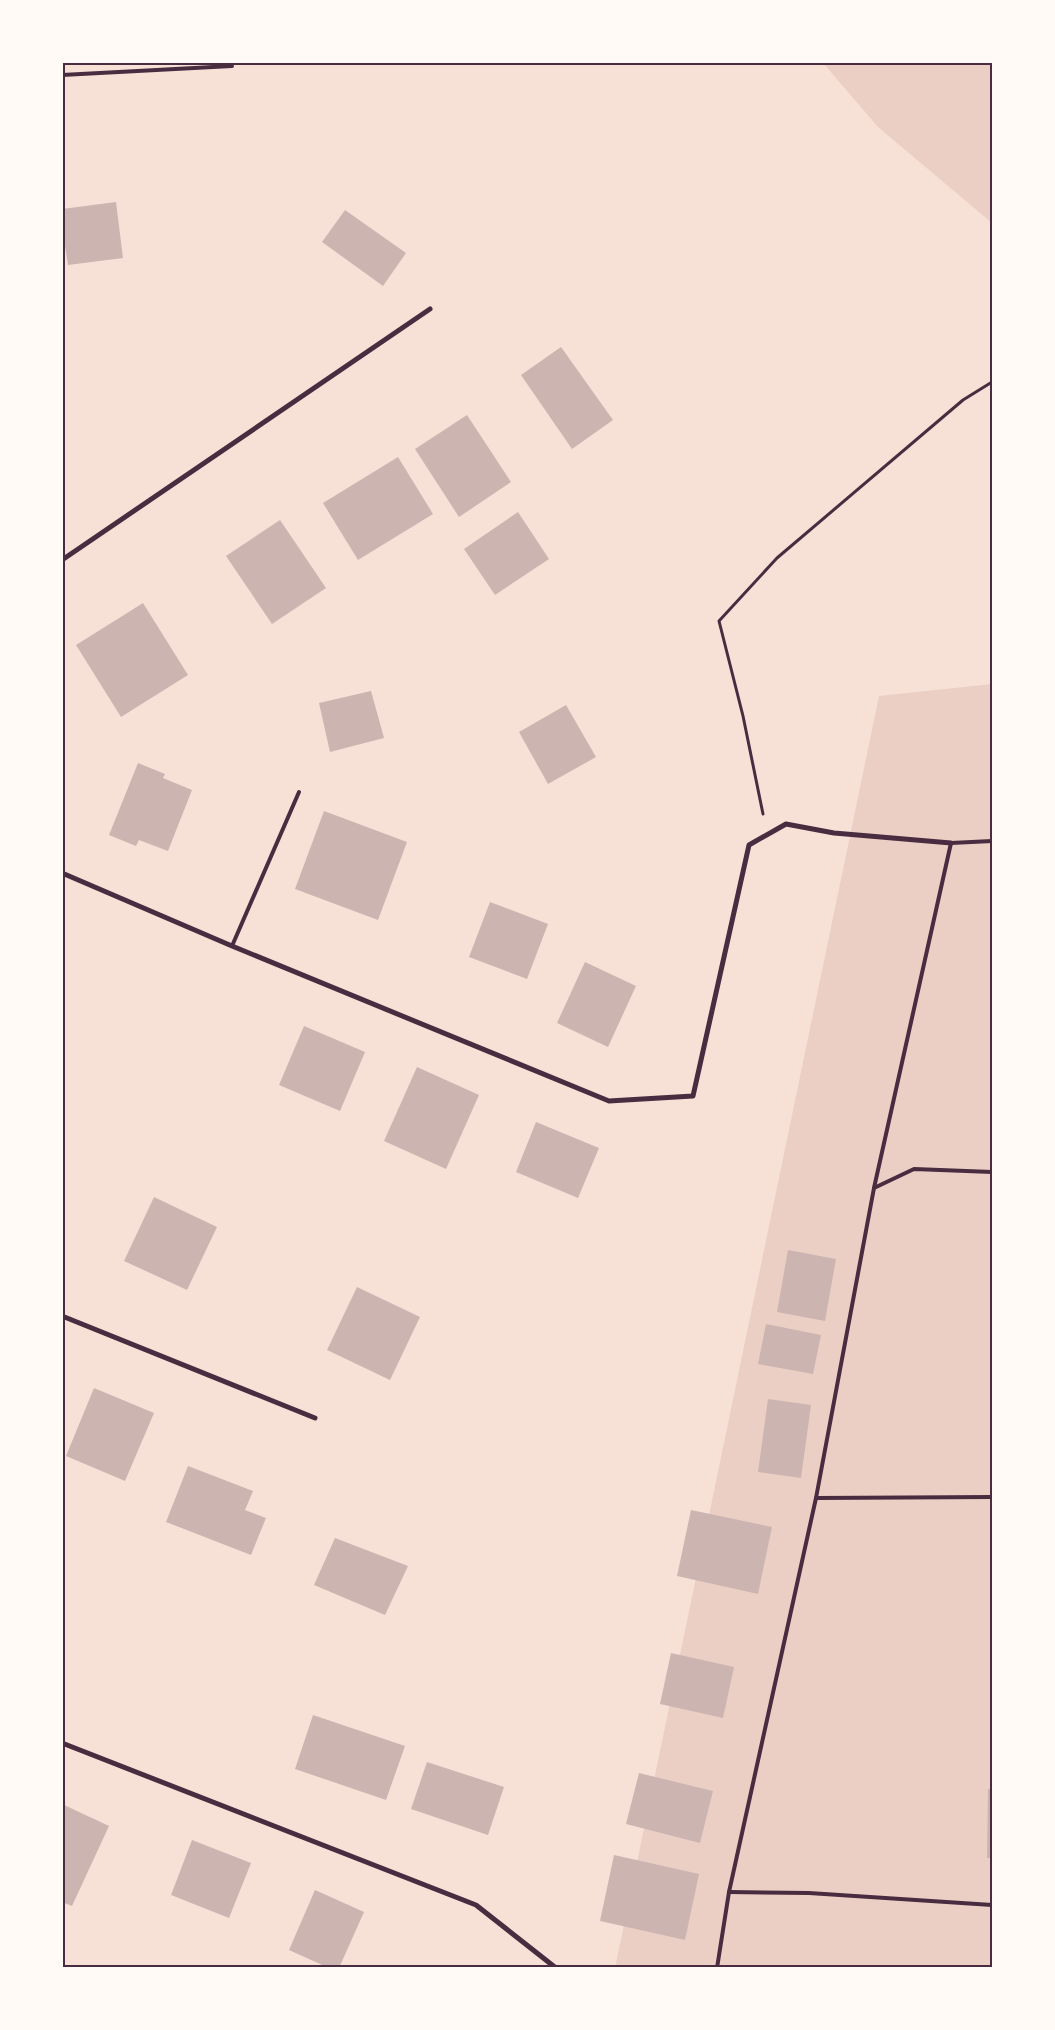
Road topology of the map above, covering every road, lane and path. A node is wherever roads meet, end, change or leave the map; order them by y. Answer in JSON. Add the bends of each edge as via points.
{"nodes":[{"id":1,"x":232,"y":66,"type":"dead end"},
{"id":2,"x":62,"y":75,"type":"edge"},
{"id":3,"x":430,"y":309,"type":"dead end"},
{"id":4,"x":992,"y":382,"type":"edge"},
{"id":5,"x":62,"y":560,"type":"edge"},
{"id":6,"x":299,"y":792,"type":"dead end"},
{"id":7,"x":992,"y":841,"type":"edge"},
{"id":8,"x":951,"y":842,"type":"junction"},
{"id":9,"x":750,"y":845,"type":"junction"},
{"id":10,"x":62,"y":872,"type":"edge"},
{"id":11,"x":232,"y":946,"type":"junction"},
{"id":12,"x":992,"y":1172,"type":"edge"},
{"id":13,"x":874,"y":1188,"type":"junction"},
{"id":14,"x":62,"y":1316,"type":"edge"},
{"id":15,"x":315,"y":1418,"type":"dead end"},
{"id":16,"x":992,"y":1497,"type":"edge"},
{"id":17,"x":816,"y":1498,"type":"junction"},
{"id":18,"x":62,"y":1743,"type":"edge"},
{"id":19,"x":728,"y":1892,"type":"junction"},
{"id":20,"x":992,"y":1905,"type":"edge"},
{"id":21,"x":556,"y":1968,"type":"edge"},
{"id":22,"x":717,"y":1968,"type":"edge"}],
"edges":[{"from":1,"to":2,"type":"lane"},
{"from":3,"to":5,"type":"street"},
{"from":4,"to":9,"type":"path","via":[[963,400],[777,558],[719,621],[763,814]]},
{"from":6,"to":11,"type":"lane"},
{"from":7,"to":8,"type":"lane"},
{"from":8,"to":9,"type":"street","via":[[834,833],[786,824]]},
{"from":8,"to":13,"type":"lane"},
{"from":9,"to":11,"type":"street","via":[[693,1096],[610,1101]]},
{"from":10,"to":11,"type":"street"},
{"from":12,"to":13,"type":"lane","via":[[914,1169]]},
{"from":13,"to":17,"type":"lane"},
{"from":14,"to":15,"type":"street"},
{"from":16,"to":17,"type":"lane"},
{"from":17,"to":19,"type":"lane"},
{"from":18,"to":21,"type":"street","via":[[476,1905]]},
{"from":19,"to":20,"type":"lane","via":[[809,1893]]},
{"from":19,"to":22,"type":"lane"}]}
